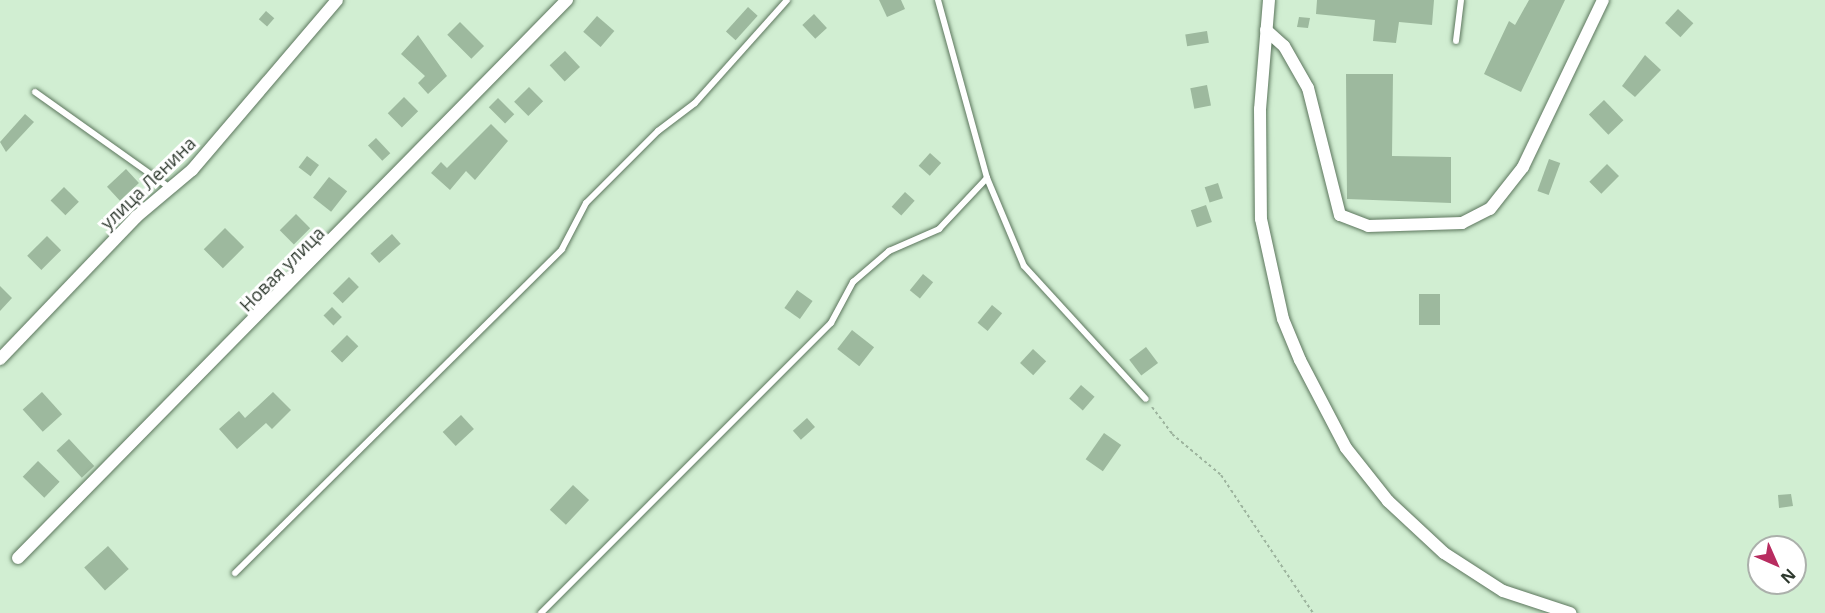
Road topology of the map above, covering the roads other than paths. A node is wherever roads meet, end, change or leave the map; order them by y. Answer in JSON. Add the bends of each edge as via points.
{"nodes":[{"id":1,"x":337,"y":0,"type":"edge"},
{"id":2,"x":567,"y":0,"type":"edge"},
{"id":3,"x":787,"y":0,"type":"edge"},
{"id":4,"x":938,"y":0,"type":"edge"},
{"id":5,"x":1269,"y":0,"type":"edge"},
{"id":6,"x":1461,"y":0,"type":"edge"},
{"id":7,"x":1603,"y":0,"type":"edge"},
{"id":8,"x":1266,"y":30,"type":"junction"},
{"id":9,"x":1456,"y":41,"type":"dead end"},
{"id":10,"x":35,"y":93,"type":"dead end"},
{"id":11,"x":987,"y":178,"type":"junction"},
{"id":12,"x":171,"y":188,"type":"junction"},
{"id":13,"x":0,"y":359,"type":"edge"},
{"id":14,"x":1146,"y":399,"type":"road end"},
{"id":15,"x":18,"y":558,"type":"dead end"},
{"id":16,"x":234,"y":573,"type":"dead end"},
{"id":17,"x":541,"y":613,"type":"edge"},
{"id":18,"x":1570,"y":613,"type":"edge"}],
"edges":[{"from":1,"to":12,"type":"street","name":"улица Ленина"},
{"from":2,"to":15,"type":"street","name":"Новая улица"},
{"from":3,"to":16,"type":"lane","via":[[695,103],[658,131],[586,203],[562,249]]},
{"from":4,"to":11,"type":"lane"},
{"from":5,"to":8,"type":"street"},
{"from":6,"to":9,"type":"lane"},
{"from":7,"to":8,"type":"street","via":[[1523,167],[1490,210],[1462,223],[1368,226],[1340,214],[1308,88],[1284,46]]},
{"from":8,"to":18,"type":"street","via":[[1261,219],[1283,319],[1300,360],[1346,448],[1388,501],[1444,553],[1503,591]]},
{"from":10,"to":12,"type":"lane"},
{"from":11,"to":14,"type":"lane","via":[[1024,266]]},
{"from":11,"to":17,"type":"lane","via":[[939,229],[889,251],[854,282],[831,323]]},
{"from":12,"to":13,"type":"street","name":"улица Ленина"}]}
